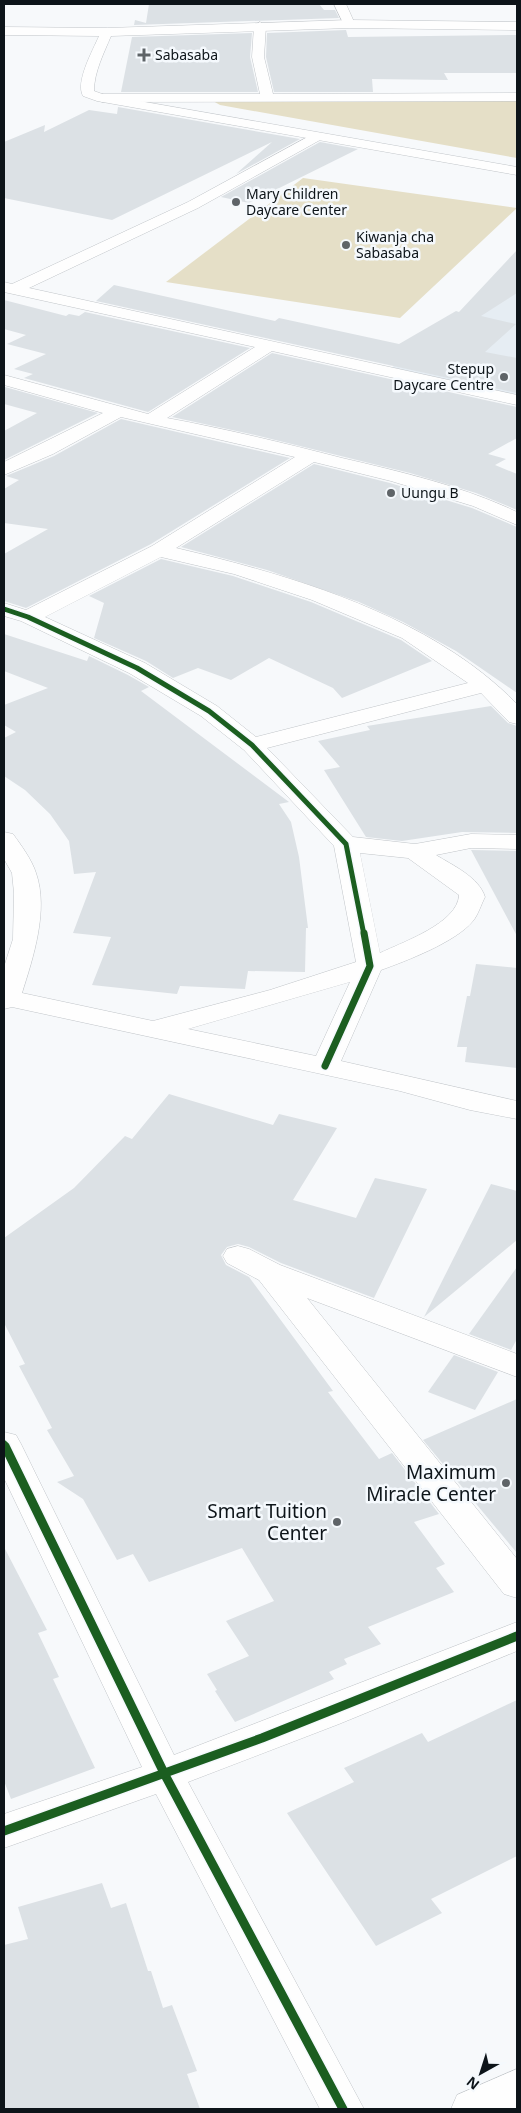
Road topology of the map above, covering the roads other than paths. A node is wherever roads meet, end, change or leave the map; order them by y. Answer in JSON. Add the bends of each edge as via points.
{"nodes":[{"id":1,"x":340,"y":4,"type":"edge"},
{"id":2,"x":349,"y":24,"type":"junction"},
{"id":3,"x":260,"y":26,"type":"junction"},
{"id":4,"x":517,"y":26,"type":"edge"},
{"id":5,"x":4,"y":31,"type":"edge"},
{"id":6,"x":107,"y":32,"type":"junction"},
{"id":7,"x":517,"y":96,"type":"edge"},
{"id":8,"x":102,"y":98,"type":"junction"},
{"id":9,"x":268,"y":98,"type":"junction"},
{"id":10,"x":315,"y":137,"type":"junction"},
{"id":11,"x":517,"y":171,"type":"edge"},
{"id":12,"x":9,"y":288,"type":"edge"},
{"id":13,"x":269,"y":346,"type":"junction"},
{"id":14,"x":4,"y":380,"type":"edge"},
{"id":15,"x":517,"y":400,"type":"edge"},
{"id":16,"x":118,"y":412,"type":"junction"},
{"id":17,"x":151,"y":420,"type":"junction"},
{"id":18,"x":308,"y":457,"type":"junction"},
{"id":19,"x":4,"y":469,"type":"edge"},
{"id":20,"x":517,"y":519,"type":"edge"},
{"id":21,"x":159,"y":550,"type":"junction"},
{"id":22,"x":4,"y":609,"type":"edge"},
{"id":23,"x":28,"y":617,"type":"junction"},
{"id":24,"x":486,"y":685,"type":"junction"},
{"id":25,"x":517,"y":717,"type":"edge"},
{"id":26,"x":252,"y":745,"type":"junction"},
{"id":27,"x":4,"y":839,"type":"edge"},
{"id":28,"x":517,"y":842,"type":"edge"},
{"id":29,"x":346,"y":844,"type":"junction"},
{"id":30,"x":415,"y":851,"type":"junction"},
{"id":31,"x":370,"y":966,"type":"junction"},
{"id":32,"x":6,"y":999,"type":"edge"},
{"id":33,"x":154,"y":1030,"type":"junction"},
{"id":34,"x":325,"y":1066,"type":"junction"},
{"id":35,"x":517,"y":1110,"type":"edge"},
{"id":36,"x":238,"y":1256,"type":"dead end"},
{"id":37,"x":270,"y":1272,"type":"junction"},
{"id":38,"x":517,"y":1366,"type":"edge"},
{"id":39,"x":4,"y":1444,"type":"edge"},
{"id":40,"x":517,"y":1584,"type":"edge"},
{"id":41,"x":517,"y":1636,"type":"edge"},
{"id":42,"x":165,"y":1775,"type":"junction"},
{"id":43,"x":4,"y":1831,"type":"edge"},
{"id":44,"x":517,"y":2089,"type":"edge"},
{"id":45,"x":343,"y":2109,"type":"edge"},
{"id":46,"x":472,"y":2109,"type":"edge"}],
"edges":[{"from":1,"to":2,"type":"street"},
{"from":2,"to":3,"type":"street"},
{"from":2,"to":4,"type":"street"},
{"from":3,"to":6,"type":"street"},
{"from":3,"to":9,"type":"street","via":[[258,57]]},
{"from":5,"to":6,"type":"street"},
{"from":6,"to":8,"type":"street","via":[[95,65],[89,71],[87,88],[88,93]]},
{"from":7,"to":9,"type":"street"},
{"from":8,"to":9,"type":"street"},
{"from":8,"to":10,"type":"street"},
{"from":10,"to":11,"type":"street"},
{"from":10,"to":12,"type":"street","via":[[193,205]]},
{"from":12,"to":13,"type":"street"},
{"from":13,"to":15,"type":"street"},
{"from":13,"to":17,"type":"street"},
{"from":14,"to":16,"type":"street"},
{"from":16,"to":17,"type":"street"},
{"from":16,"to":19,"type":"street"},
{"from":17,"to":18,"type":"street","via":[[220,433]]},
{"from":18,"to":20,"type":"street","via":[[451,492]]},
{"from":18,"to":21,"type":"street"},
{"from":21,"to":23,"type":"street"},
{"from":21,"to":24,"type":"street","via":[[240,570],[370,616],[409,634]]},
{"from":22,"to":23,"type":"street"},
{"from":23,"to":26,"type":"street","via":[[137,668],[209,711]]},
{"from":24,"to":25,"type":"street"},
{"from":24,"to":26,"type":"street"},
{"from":26,"to":29,"type":"street"},
{"from":27,"to":32,"type":"street","via":[[24,874],[27,893],[26,939]]},
{"from":28,"to":30,"type":"street","via":[[470,840]]},
{"from":29,"to":30,"type":"street"},
{"from":29,"to":31,"type":"street"},
{"from":30,"to":31,"type":"street","via":[[464,885],[472,898],[472,905],[462,919],[435,938]]},
{"from":31,"to":33,"type":"street","via":[[316,985]]},
{"from":31,"to":34,"type":"street"},
{"from":32,"to":33,"type":"street"},
{"from":33,"to":34,"type":"street"},
{"from":34,"to":35,"type":"street"},
{"from":36,"to":37,"type":"street"},
{"from":37,"to":38,"type":"street"},
{"from":37,"to":40,"type":"street"},
{"from":39,"to":42,"type":"street"},
{"from":41,"to":42,"type":"street","via":[[360,1701]]},
{"from":42,"to":43,"type":"street"},
{"from":42,"to":45,"type":"street"},
{"from":44,"to":46,"type":"street"}]}
